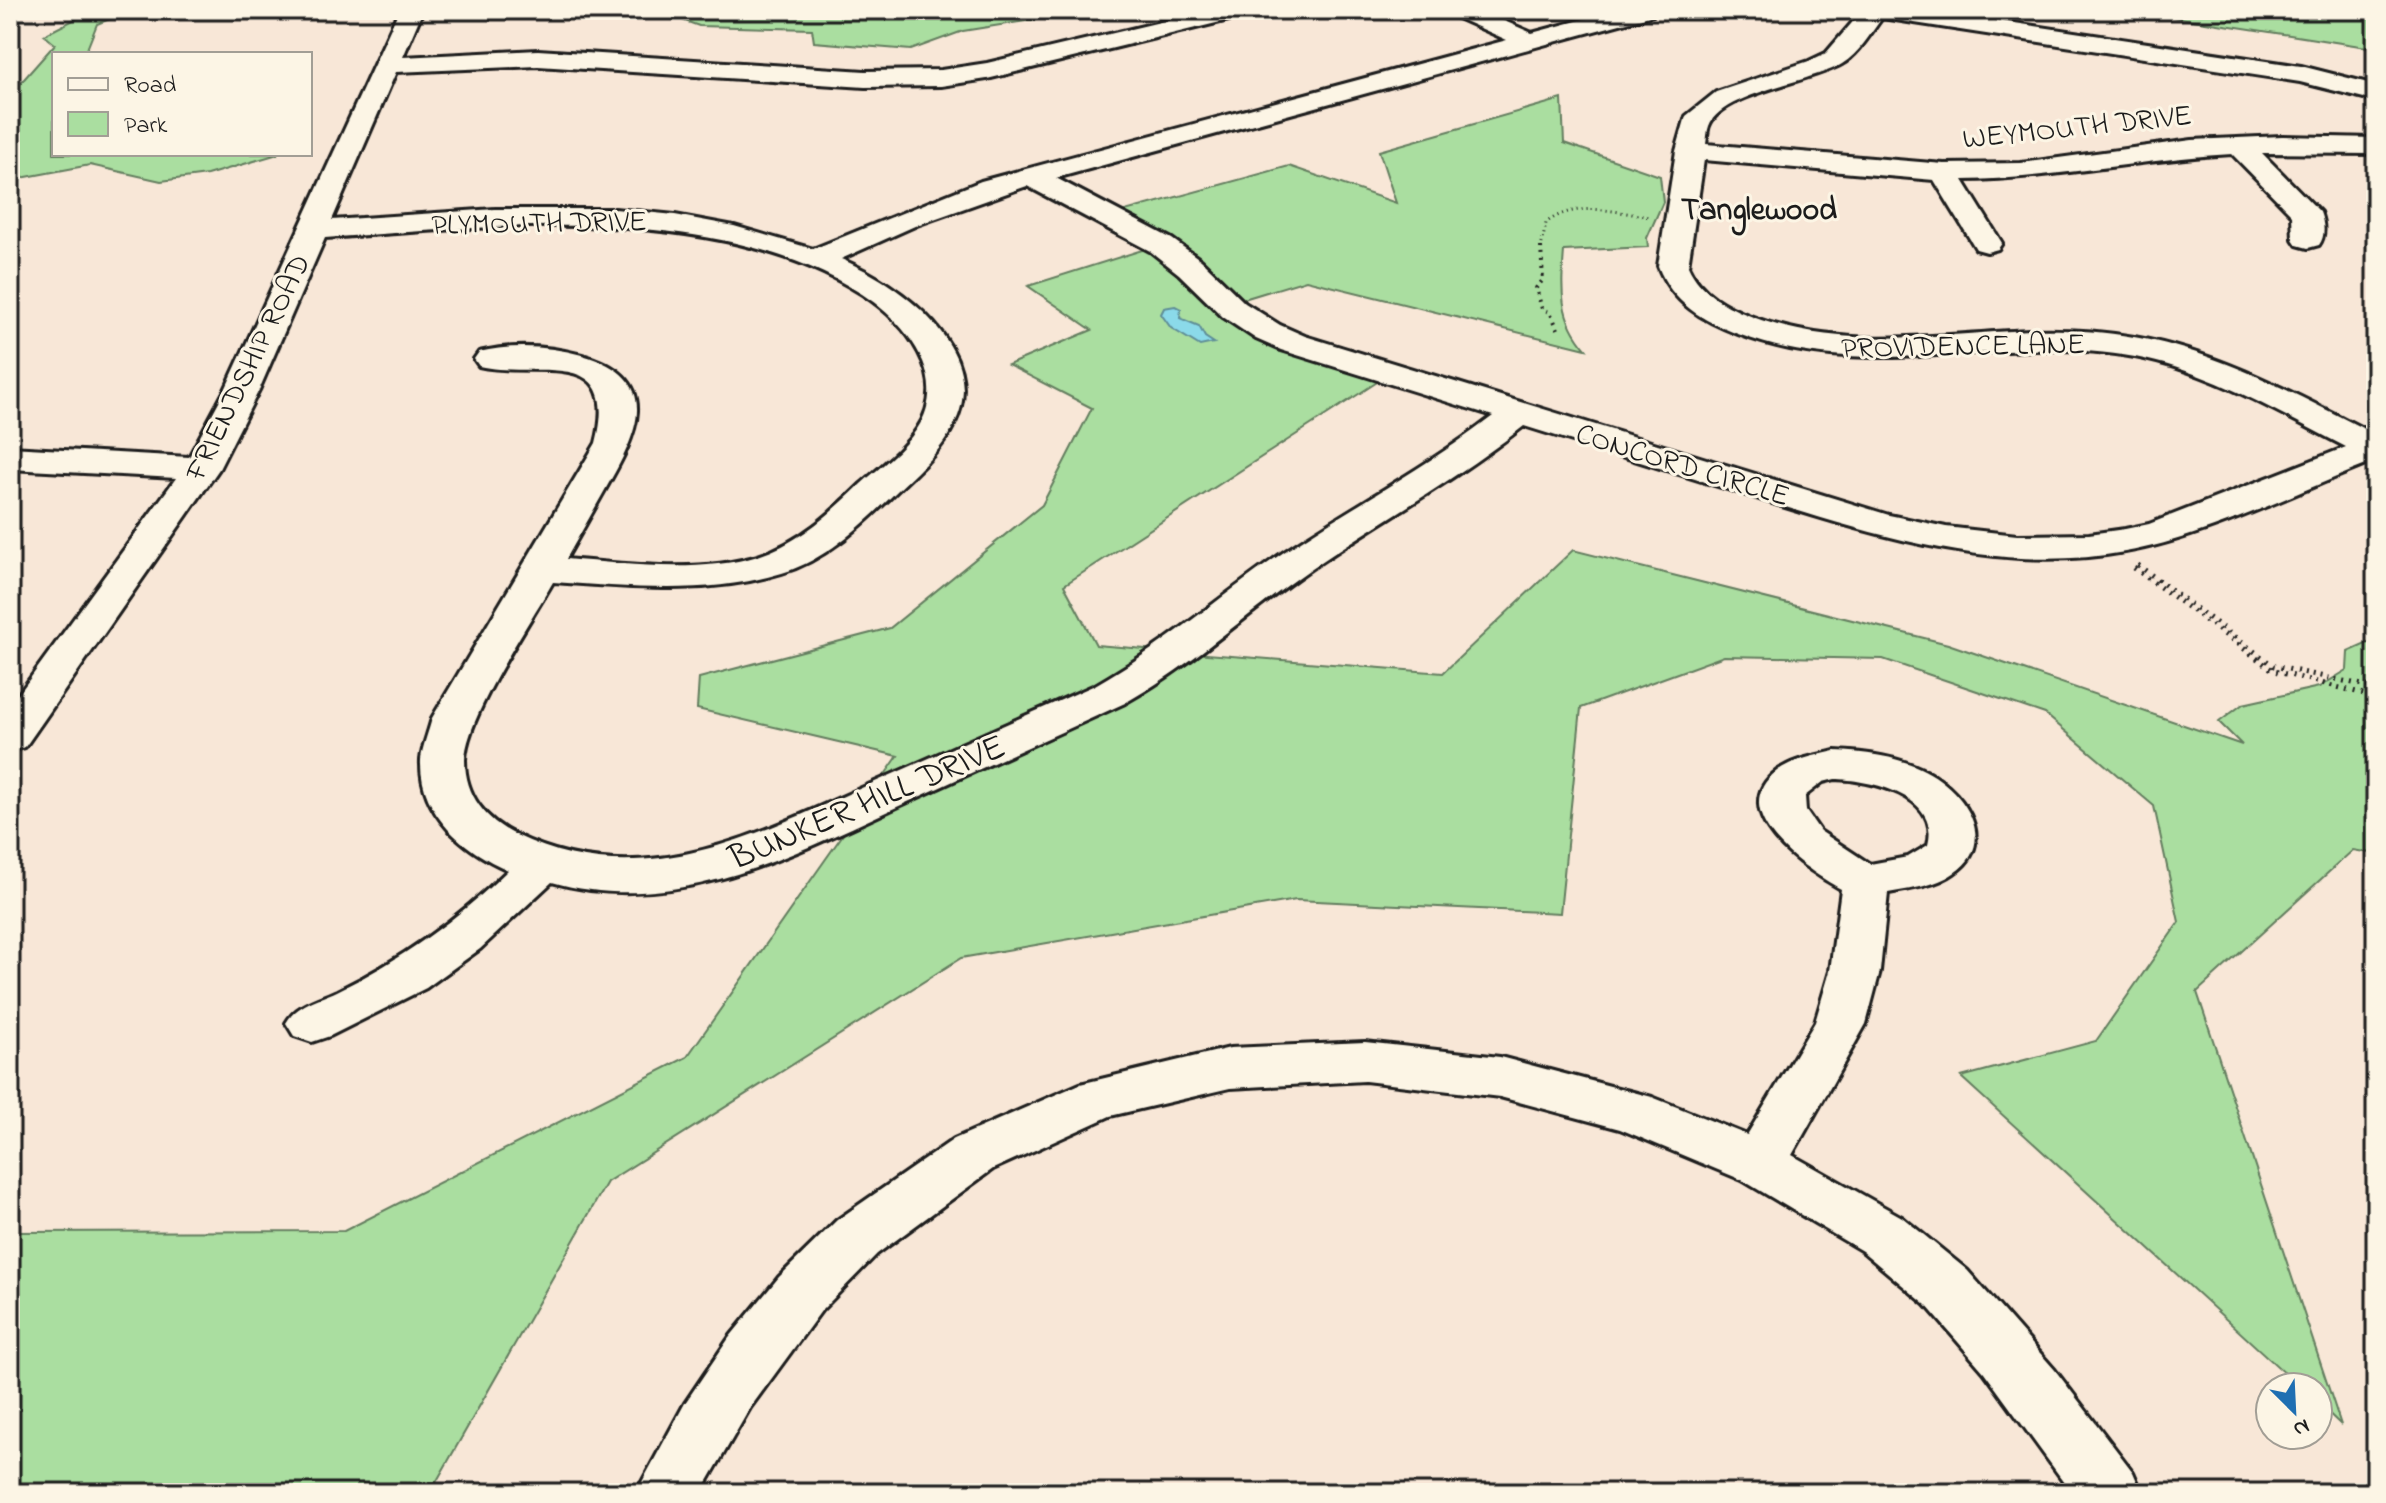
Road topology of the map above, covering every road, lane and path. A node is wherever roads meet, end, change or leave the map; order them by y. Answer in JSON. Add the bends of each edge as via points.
{"nodes":[{"id":1,"x":411,"y":10,"type":"edge"},
{"id":2,"x":1459,"y":10,"type":"edge"},
{"id":3,"x":1645,"y":10,"type":"edge"},
{"id":4,"x":1877,"y":10,"type":"edge"},
{"id":5,"x":1223,"y":12,"type":"edge"},
{"id":6,"x":1530,"y":41,"type":"junction"},
{"id":7,"x":387,"y":65,"type":"junction"},
{"id":8,"x":2376,"y":93,"type":"edge"},
{"id":9,"x":2239,"y":146,"type":"junction"},
{"id":10,"x":2376,"y":146,"type":"edge"},
{"id":11,"x":1690,"y":151,"type":"junction"},
{"id":12,"x":1944,"y":172,"type":"junction"},
{"id":13,"x":1030,"y":176,"type":"junction"},
{"id":14,"x":1679,"y":218,"type":"junction"},
{"id":15,"x":314,"y":230,"type":"junction"},
{"id":16,"x":2308,"y":239,"type":"dead end"},
{"id":17,"x":1987,"y":243,"type":"dead end"},
{"id":18,"x":814,"y":260,"type":"junction"},
{"id":19,"x":1558,"y":329,"type":"dead end"},
{"id":20,"x":491,"y":359,"type":"dead end"},
{"id":21,"x":1518,"y":413,"type":"junction"},
{"id":22,"x":2376,"y":448,"type":"edge"},
{"id":23,"x":10,"y":458,"type":"edge"},
{"id":24,"x":201,"y":469,"type":"junction"},
{"id":25,"x":551,"y":569,"type":"junction"},
{"id":26,"x":2376,"y":688,"type":"edge"},
{"id":27,"x":2376,"y":697,"type":"edge"},
{"id":28,"x":10,"y":737,"type":"edge"},
{"id":29,"x":542,"y":864,"type":"junction"},
{"id":30,"x":1866,"y":881,"type":"dead end"},
{"id":31,"x":312,"y":1023,"type":"dead end"},
{"id":32,"x":1759,"y":1163,"type":"junction"},
{"id":33,"x":668,"y":1493,"type":"edge"},
{"id":34,"x":2110,"y":1493,"type":"edge"}],
"edges":[{"from":1,"to":7,"type":"street","name":"FRIENDSHIP ROAD"},
{"from":2,"to":6,"type":"street"},
{"from":3,"to":6,"type":"street"},
{"from":4,"to":8,"type":"street","via":[[2301,74]]},
{"from":4,"to":11,"type":"street","via":[[1827,62],[1716,102],[1696,122]]},
{"from":5,"to":7,"type":"street","via":[[941,78],[865,79],[538,58]]},
{"from":6,"to":13,"type":"street"},
{"from":7,"to":15,"type":"street","name":"FRIENDSHIP ROAD"},
{"from":9,"to":10,"type":"street","name":"WEYMOUTH DRIVE"},
{"from":9,"to":12,"type":"street","name":"WEYMOUTH DRIVE","via":[[2032,170]]},
{"from":9,"to":16,"type":"street","via":[[2305,212]]},
{"from":11,"to":12,"type":"street","name":"WEYMOUTH DRIVE"},
{"from":11,"to":14,"type":"street","name":"PROVIDENCE LANE"},
{"from":12,"to":17,"type":"street"},
{"from":13,"to":18,"type":"street","via":[[953,200]]},
{"from":13,"to":21,"type":"street","name":"CONCORD CIRCLE","via":[[1173,253],[1234,310],[1268,332]]},
{"from":14,"to":19,"type":"path","via":[[1586,209],[1563,211],[1547,222],[1541,235],[1543,280],[1536,288],[1542,309],[1550,312]]},
{"from":14,"to":22,"type":"street","name":"PROVIDENCE LANE","via":[[1673,266],[1681,284],[1716,313],[1757,331],[1854,350],[2066,340],[2133,346],[2219,372]]},
{"from":15,"to":18,"type":"street","name":"PLYMOUTH DRIVE","via":[[543,216],[625,217],[718,230]]},
{"from":15,"to":24,"type":"street","name":"FRIENDSHIP ROAD"},
{"from":18,"to":25,"type":"street","name":"PLYMOUTH DRIVE","via":[[875,289],[925,333],[946,385],[943,410],[924,444],[833,532],[771,564],[678,576]]},
{"from":20,"to":25,"type":"street","name":"BUNKER HILL DRIVE","via":[[531,355],[580,363],[604,379],[621,406],[614,443]]},
{"from":21,"to":22,"type":"street","name":"CONCORD CIRCLE","via":[[1876,523],[1937,538],[2006,546],[2075,547],[2160,533]]},
{"from":21,"to":29,"type":"street","name":"BUNKER HILL DRIVE","via":[[1466,454],[1297,561],[1153,670],[1110,694],[752,854],[706,867],[631,876],[569,872]]},
{"from":23,"to":24,"type":"street"},
{"from":24,"to":28,"type":"street","name":"FRIENDSHIP ROAD"},
{"from":25,"to":29,"type":"street","name":"BUNKER HILL DRIVE","via":[[454,718],[441,761],[452,806],[468,826],[516,856]]},
{"from":26,"to":27,"type":"path","via":[[2274,666],[2135,563],[2130,565],[2274,671]]},
{"from":29,"to":31,"type":"street","via":[[446,952],[368,1000]]},
{"from":30,"to":32,"type":"street","via":[[1844,1013]]},
{"from":32,"to":33,"type":"street","via":[[1620,1107],[1544,1084],[1439,1065],[1285,1062],[1188,1076],[1120,1093],[977,1153],[858,1237],[805,1288],[751,1353],[702,1427]]},
{"from":32,"to":34,"type":"street","via":[[1883,1235],[1921,1265],[1979,1323]]}]}
